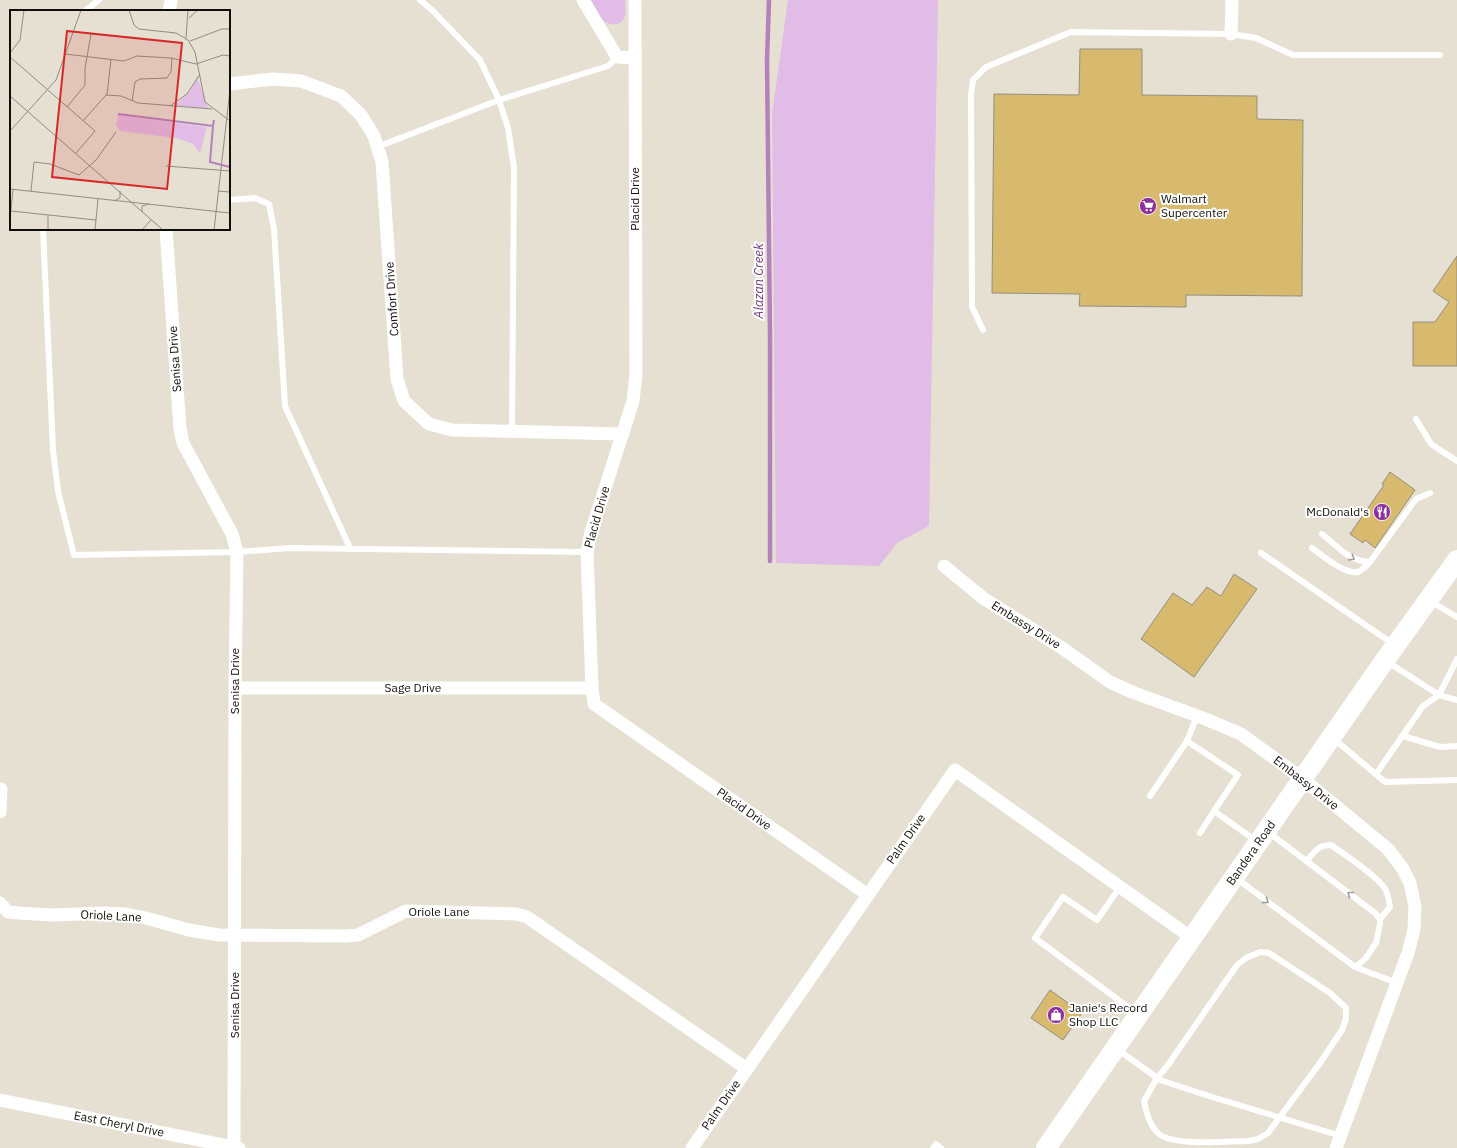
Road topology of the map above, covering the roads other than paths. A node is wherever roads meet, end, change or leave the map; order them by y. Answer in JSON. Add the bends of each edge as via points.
{"nodes":[{"id":1,"x":99,"y":0,"type":"edge"},
{"id":2,"x":171,"y":0,"type":"edge"},
{"id":3,"x":420,"y":0,"type":"edge"},
{"id":4,"x":583,"y":0,"type":"edge"},
{"id":5,"x":635,"y":0,"type":"edge"},
{"id":6,"x":1232,"y":0,"type":"edge"},
{"id":7,"x":86,"y":10,"type":"edge"},
{"id":8,"x":169,"y":10,"type":"edge"},
{"id":9,"x":1231,"y":34,"type":"junction"},
{"id":10,"x":1440,"y":55,"type":"dead end"},
{"id":11,"x":617,"y":57,"type":"junction"},
{"id":12,"x":634,"y":58,"type":"junction"},
{"id":13,"x":230,"y":84,"type":"edge"},
{"id":14,"x":499,"y":100,"type":"junction"},
{"id":15,"x":377,"y":147,"type":"junction"},
{"id":16,"x":230,"y":200,"type":"edge"},
{"id":17,"x":43,"y":230,"type":"edge"},
{"id":18,"x":166,"y":230,"type":"edge"},
{"id":19,"x":983,"y":330,"type":"dead end"},
{"id":20,"x":1416,"y":419,"type":"dead end"},
{"id":21,"x":512,"y":431,"type":"junction"},
{"id":22,"x":623,"y":434,"type":"junction"},
{"id":23,"x":1457,"y":460,"type":"edge"},
{"id":24,"x":1430,"y":493,"type":"dead end"},
{"id":25,"x":1322,"y":534,"type":"dead end"},
{"id":26,"x":350,"y":548,"type":"junction"},
{"id":27,"x":1312,"y":548,"type":"dead end"},
{"id":28,"x":237,"y":552,"type":"junction"},
{"id":29,"x":587,"y":552,"type":"junction"},
{"id":30,"x":1261,"y":552,"type":"dead end"},
{"id":31,"x":1457,"y":560,"type":"edge"},
{"id":32,"x":1370,"y":562,"type":"junction"},
{"id":33,"x":944,"y":566,"type":"dead end"},
{"id":34,"x":1428,"y":600,"type":"junction"},
{"id":35,"x":1457,"y":618,"type":"edge"},
{"id":36,"x":1390,"y":654,"type":"junction"},
{"id":37,"x":1457,"y":659,"type":"edge"},
{"id":38,"x":235,"y":688,"type":"junction"},
{"id":39,"x":592,"y":688,"type":"junction"},
{"id":40,"x":1439,"y":695,"type":"junction"},
{"id":41,"x":1457,"y":700,"type":"edge"},
{"id":42,"x":1197,"y":716,"type":"junction"},
{"id":43,"x":1403,"y":736,"type":"junction"},
{"id":44,"x":1332,"y":737,"type":"junction"},
{"id":45,"x":1187,"y":741,"type":"junction"},
{"id":46,"x":1457,"y":746,"type":"edge"},
{"id":47,"x":1376,"y":774,"type":"junction"},
{"id":48,"x":1303,"y":779,"type":"junction"},
{"id":49,"x":1457,"y":780,"type":"edge"},
{"id":50,"x":1,"y":789,"type":"edge"},
{"id":51,"x":1150,"y":796,"type":"dead end"},
{"id":52,"x":1214,"y":810,"type":"junction"},
{"id":53,"x":0,"y":812,"type":"edge"},
{"id":54,"x":1200,"y":833,"type":"dead end"},
{"id":55,"x":1262,"y":837,"type":"junction"},
{"id":56,"x":1306,"y":861,"type":"junction"},
{"id":57,"x":1234,"y":877,"type":"junction"},
{"id":58,"x":1120,"y":887,"type":"junction"},
{"id":59,"x":868,"y":895,"type":"junction"},
{"id":60,"x":0,"y":903,"type":"edge"},
{"id":61,"x":1380,"y":919,"type":"junction"},
{"id":62,"x":235,"y":935,"type":"junction"},
{"id":63,"x":1192,"y":938,"type":"junction"},
{"id":64,"x":1356,"y":967,"type":"junction"},
{"id":65,"x":1397,"y":983,"type":"junction"},
{"id":66,"x":1139,"y":1015,"type":"junction"},
{"id":67,"x":1116,"y":1048,"type":"junction"},
{"id":68,"x":747,"y":1069,"type":"junction"},
{"id":69,"x":1157,"y":1078,"type":"junction"},
{"id":70,"x":0,"y":1100,"type":"edge"},
{"id":71,"x":1278,"y":1117,"type":"junction"},
{"id":72,"x":1338,"y":1142,"type":"edge"},
{"id":73,"x":237,"y":1148,"type":"edge"},
{"id":74,"x":692,"y":1148,"type":"edge"},
{"id":75,"x":933,"y":1148,"type":"edge"},
{"id":76,"x":941,"y":1148,"type":"edge"},
{"id":77,"x":1046,"y":1148,"type":"edge"}],
"edges":[{"from":1,"to":7,"type":"lane"},
{"from":2,"to":8,"type":"street"},
{"from":3,"to":14,"type":"lane","via":[[480,60]]},
{"from":4,"to":11,"type":"street"},
{"from":5,"to":12,"type":"street","name":"Placid Drive"},
{"from":6,"to":9,"type":"street"},
{"from":9,"to":10,"type":"lane","via":[[1256,38],[1293,55]]},
{"from":9,"to":19,"type":"lane","via":[[1071,32],[986,67],[973,80],[972,307]]},
{"from":11,"to":12,"type":"street"},
{"from":11,"to":14,"type":"lane","via":[[608,66]]},
{"from":12,"to":22,"type":"street","name":"Placid Drive","via":[[636,374],[633,401]]},
{"from":13,"to":15,"type":"street","name":"Comfort Drive","via":[[273,79],[301,81],[341,96],[361,115],[374,136]]},
{"from":14,"to":15,"type":"lane"},
{"from":14,"to":21,"type":"lane","via":[[508,128],[514,168]]},
{"from":15,"to":21,"type":"street","name":"Comfort Drive","via":[[384,180],[397,379],[404,401],[429,424],[452,430]]},
{"from":16,"to":26,"type":"lane","via":[[255,198],[269,204],[274,229],[285,406]]},
{"from":17,"to":28,"type":"lane","via":[[53,450],[58,491],[74,555]]},
{"from":18,"to":28,"type":"street","name":"Senisa Drive","via":[[183,443],[232,534]]},
{"from":20,"to":23,"type":"lane","via":[[1432,444]]},
{"from":21,"to":22,"type":"street","name":"Comfort Drive"},
{"from":22,"to":29,"type":"street","name":"Placid Drive","via":[[591,532]]},
{"from":24,"to":32,"type":"lane","via":[[1416,499]]},
{"from":25,"to":32,"type":"lane","one_way":true,"via":[[1353,559]]},
{"from":26,"to":28,"type":"lane","via":[[290,548]]},
{"from":26,"to":29,"type":"lane"},
{"from":27,"to":32,"type":"lane","via":[[1347,572],[1363,570]]},
{"from":28,"to":38,"type":"street","name":"Senisa Drive"},
{"from":29,"to":39,"type":"street","name":"Placid Drive"},
{"from":30,"to":36,"type":"lane"},
{"from":31,"to":34,"type":"main road","name":"Bandera Road"},
{"from":33,"to":42,"type":"street","name":"Embassy Drive","via":[[983,598],[1110,682]]},
{"from":34,"to":35,"type":"lane"},
{"from":34,"to":36,"type":"main road","name":"Bandera Road"},
{"from":36,"to":40,"type":"lane"},
{"from":36,"to":44,"type":"main road","name":"Bandera Road"},
{"from":37,"to":40,"type":"lane"},
{"from":38,"to":39,"type":"street","name":"Sage Drive"},
{"from":38,"to":62,"type":"street","name":"Senisa Drive"},
{"from":39,"to":59,"type":"street","name":"Placid Drive","via":[[594,704],[598,708]]},
{"from":40,"to":41,"type":"lane"},
{"from":40,"to":43,"type":"lane","via":[[1423,706]]},
{"from":42,"to":45,"type":"lane"},
{"from":42,"to":48,"type":"street","name":"Embassy Drive","via":[[1241,734]]},
{"from":43,"to":46,"type":"lane","via":[[1440,747]]},
{"from":43,"to":47,"type":"lane"},
{"from":44,"to":47,"type":"lane"},
{"from":44,"to":48,"type":"main road","name":"Bandera Road"},
{"from":45,"to":51,"type":"lane"},
{"from":45,"to":52,"type":"lane","via":[[1238,775]]},
{"from":47,"to":49,"type":"lane","via":[[1386,782]]},
{"from":48,"to":55,"type":"main road","name":"Bandera Road"},
{"from":48,"to":65,"type":"street","name":"Embassy Drive","via":[[1388,849],[1410,883],[1415,907],[1414,929]]},
{"from":50,"to":53,"type":"street"},
{"from":52,"to":54,"type":"lane"},
{"from":52,"to":55,"type":"lane"},
{"from":55,"to":56,"type":"lane"},
{"from":55,"to":57,"type":"main road","name":"Bandera Road"},
{"from":61,"to":56,"type":"lane","one_way":true},
{"from":56,"to":61,"type":"lane","via":[[1317,849],[1330,845],[1370,874],[1384,886],[1389,898],[1390,907]]},
{"from":57,"to":63,"type":"main road","name":"Bandera Road"},
{"from":57,"to":64,"type":"lane","one_way":true},
{"from":58,"to":59,"type":"street","name":"Palm Drive","via":[[955,770]]},
{"from":58,"to":63,"type":"street","name":"Palm Drive"},
{"from":58,"to":66,"type":"lane","via":[[1097,920],[1063,897],[1035,938]]},
{"from":59,"to":68,"type":"street","name":"Palm Drive"},
{"from":60,"to":62,"type":"street","name":"Oriole Lane","via":[[8,912],[19,914],[126,914],[204,934]]},
{"from":61,"to":64,"type":"lane","via":[[1376,943]]},
{"from":62,"to":68,"type":"street","name":"Oriole Lane","via":[[358,935],[406,911],[516,914],[527,917]]},
{"from":62,"to":73,"type":"street","name":"Senisa Drive"},
{"from":63,"to":66,"type":"main road","name":"Bandera Road"},
{"from":64,"to":65,"type":"lane"},
{"from":65,"to":72,"type":"street","name":"Embassy Drive"},
{"from":66,"to":67,"type":"main road","name":"Bandera Road"},
{"from":67,"to":69,"type":"lane"},
{"from":67,"to":77,"type":"main road","name":"Bandera Road"},
{"from":68,"to":74,"type":"street","name":"Palm Drive"},
{"from":69,"to":71,"type":"lane"},
{"from":69,"to":71,"type":"lane","via":[[1144,1101],[1146,1115],[1161,1135],[1179,1142],[1258,1139],[1268,1133]]},
{"from":69,"to":71,"type":"lane","via":[[1236,965],[1260,952],[1269,953],[1330,993],[1346,1008],[1346,1020],[1342,1030]]},
{"from":70,"to":73,"type":"street","name":"East Cheryl Drive"},
{"from":71,"to":72,"type":"lane"},
{"from":75,"to":76,"type":"lane","via":[[936,1144]]}]}
